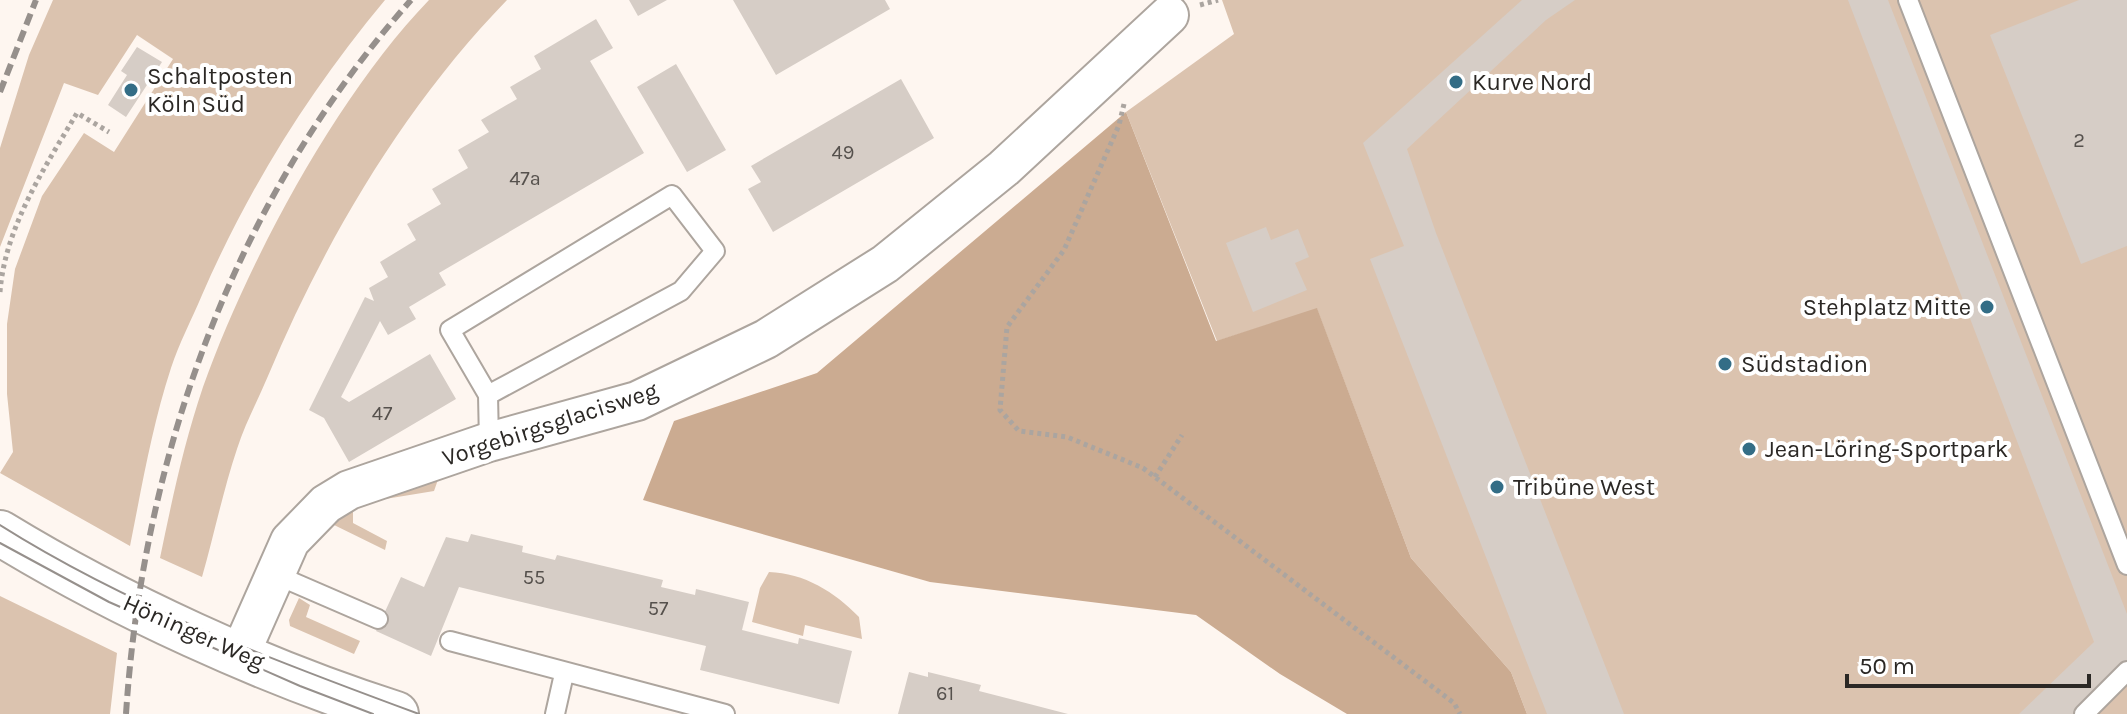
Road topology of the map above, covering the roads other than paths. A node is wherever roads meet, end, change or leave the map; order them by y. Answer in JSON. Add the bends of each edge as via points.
{"nodes":[{"id":1,"x":1908,"y":0,"type":"edge"},
{"id":2,"x":1169,"y":15,"type":"dead end"},
{"id":3,"x":488,"y":395,"type":"junction"},
{"id":4,"x":489,"y":442,"type":"junction"},
{"id":5,"x":0,"y":533,"type":"edge"},
{"id":6,"x":2127,"y":565,"type":"edge"},
{"id":7,"x":274,"y":574,"type":"junction"},
{"id":8,"x":378,"y":619,"type":"dead end"},
{"id":9,"x":450,"y":641,"type":"dead end"},
{"id":10,"x":240,"y":654,"type":"junction"},
{"id":11,"x":2127,"y":671,"type":"edge"},
{"id":12,"x":564,"y":674,"type":"junction"},
{"id":13,"x":396,"y":714,"type":"edge"},
{"id":14,"x":555,"y":714,"type":"edge"},
{"id":15,"x":725,"y":714,"type":"edge"},
{"id":16,"x":2084,"y":714,"type":"edge"}],
"edges":[{"from":1,"to":6,"type":"lane"},
{"from":2,"to":4,"type":"street","name":"Vorgebirgsglacisweg","via":[[1004,168],[846,289],[766,339],[637,401]]},
{"from":3,"to":3,"type":"lane","via":[[681,291],[715,251],[672,195],[450,330]]},
{"from":3,"to":4,"type":"lane"},
{"from":4,"to":7,"type":"street","name":"Vorgebirgsglacisweg","via":[[349,490],[326,504],[290,541]]},
{"from":5,"to":10,"type":"street","name":"Höninger Weg","via":[[87,583]]},
{"from":7,"to":8,"type":"lane"},
{"from":7,"to":10,"type":"street","name":"Vorgebirgsglacisweg"},
{"from":9,"to":12,"type":"lane"},
{"from":10,"to":13,"type":"street","name":"Höninger Weg"},
{"from":11,"to":16,"type":"lane"},
{"from":12,"to":14,"type":"lane"},
{"from":12,"to":15,"type":"lane"}]}
